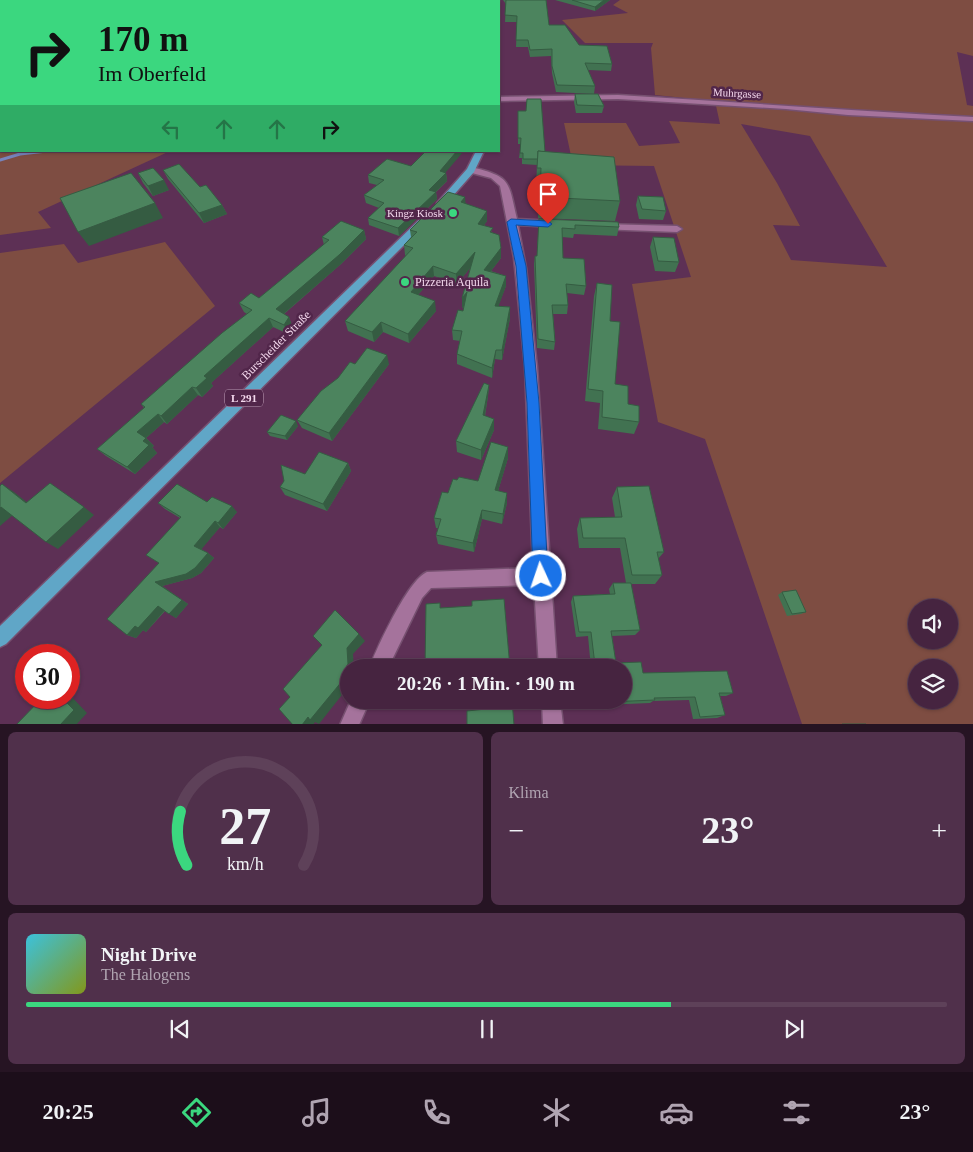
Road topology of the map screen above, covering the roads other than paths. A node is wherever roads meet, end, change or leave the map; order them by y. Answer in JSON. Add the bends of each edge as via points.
{"nodes":[{"id":1,"x":500,"y":99,"type":"edge"},
{"id":2,"x":973,"y":119,"type":"edge"},
{"id":3,"x":480,"y":152,"type":"edge"},
{"id":4,"x":471,"y":170,"type":"junction"},
{"id":5,"x":511,"y":222,"type":"junction"},
{"id":6,"x":561,"y":224,"type":"edge"},
{"id":7,"x":591,"y":226,"type":"edge"},
{"id":8,"x":677,"y":229,"type":"dead end"},
{"id":9,"x":541,"y":576,"type":"junction"},
{"id":10,"x":0,"y":638,"type":"edge"},
{"id":11,"x":382,"y":659,"type":"edge"},
{"id":12,"x":547,"y":659,"type":"edge"},
{"id":13,"x":356,"y":709,"type":"edge"},
{"id":14,"x":552,"y":709,"type":"edge"},
{"id":15,"x":349,"y":724,"type":"edge"},
{"id":16,"x":553,"y":724,"type":"edge"}],
"edges":[{"from":1,"to":2,"type":"street","name":"Muhrgasse","via":[[618,97]]},
{"from":3,"to":4,"type":"main road","name":"Burscheider Straße","number":"L 291"},
{"from":4,"to":5,"type":"street","via":[[501,180],[505,186]]},
{"from":4,"to":10,"type":"main road","name":"Burscheider Straße","number":"L 291"},
{"from":5,"to":6,"type":"street"},
{"from":5,"to":9,"type":"street","via":[[521,266],[533,403]]},
{"from":7,"to":8,"type":"street"},
{"from":9,"to":11,"type":"street","via":[[427,580],[416,592]]},
{"from":9,"to":12,"type":"street"},
{"from":13,"to":15,"type":"street"},
{"from":14,"to":16,"type":"street"}]}
